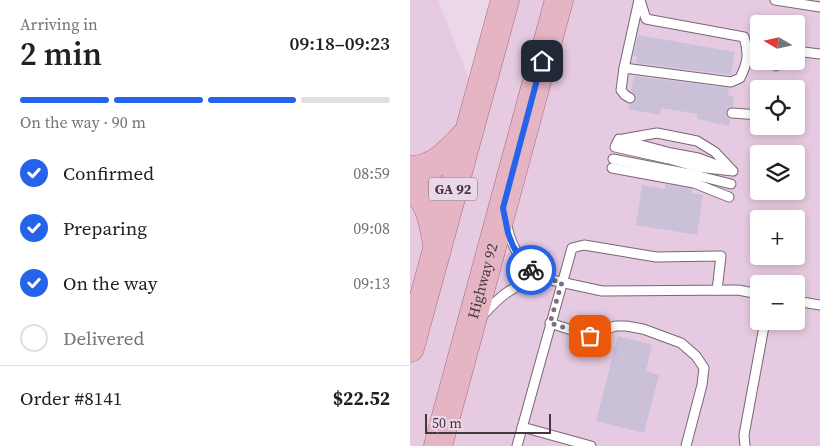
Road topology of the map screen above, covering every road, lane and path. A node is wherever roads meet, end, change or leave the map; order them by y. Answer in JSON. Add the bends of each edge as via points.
{"nodes":[{"id":1,"x":505,"y":0,"type":"edge"},
{"id":2,"x":639,"y":0,"type":"edge"},
{"id":3,"x":782,"y":0,"type":"edge"},
{"id":4,"x":809,"y":3,"type":"edge"},
{"id":5,"x":820,"y":7,"type":"edge"},
{"id":6,"x":559,"y":10,"type":"edge"},
{"id":7,"x":805,"y":52,"type":"edge"},
{"id":8,"x":820,"y":54,"type":"edge"},
{"id":9,"x":624,"y":68,"type":"junction"},
{"id":10,"x":630,"y":98,"type":"dead end"},
{"id":11,"x":732,"y":113,"type":"dead end"},
{"id":12,"x":750,"y":114,"type":"edge"},
{"id":13,"x":469,"y":131,"type":"junction"},
{"id":14,"x":617,"y":143,"type":"joint"},
{"id":15,"x":410,"y":170,"type":"edge"},
{"id":16,"x":410,"y":183,"type":"edge"},
{"id":17,"x":731,"y":184,"type":"dead end"},
{"id":18,"x":729,"y":197,"type":"dead end"},
{"id":19,"x":503,"y":208,"type":"junction"},
{"id":20,"x":438,"y":247,"type":"junction"},
{"id":21,"x":542,"y":278,"type":"junction"},
{"id":22,"x":562,"y":282,"type":"junction"},
{"id":23,"x":717,"y":290,"type":"junction"},
{"id":24,"x":750,"y":292,"type":"edge"},
{"id":25,"x":805,"y":302,"type":"edge"},
{"id":26,"x":820,"y":305,"type":"edge"},
{"id":27,"x":550,"y":323,"type":"junction"},
{"id":28,"x":470,"y":329,"type":"junction"},
{"id":29,"x":763,"y":330,"type":"edge"},
{"id":30,"x":412,"y":336,"type":"edge"},
{"id":31,"x":522,"y":428,"type":"junction"},
{"id":32,"x":439,"y":445,"type":"edge"},
{"id":33,"x":517,"y":446,"type":"edge"},
{"id":34,"x":591,"y":446,"type":"edge"},
{"id":35,"x":686,"y":446,"type":"edge"},
{"id":36,"x":745,"y":446,"type":"edge"}],
"edges":[{"from":1,"to":13,"type":"main road","number":"GA 92"},
{"from":2,"to":9,"type":"lane"},
{"from":2,"to":9,"type":"lane","via":[[646,19],[744,36],[748,51],[746,67],[740,78],[731,82]]},
{"from":3,"to":4,"type":"lane"},
{"from":4,"to":5,"type":"lane"},
{"from":6,"to":19,"type":"main road","name":"Highway 92"},
{"from":7,"to":8,"type":"lane"},
{"from":9,"to":10,"type":"lane","via":[[621,90]]},
{"from":11,"to":12,"type":"lane"},
{"from":13,"to":15,"type":"main road","via":[[437,163]]},
{"from":13,"to":20,"type":"main road","number":"GA 92"},
{"from":14,"to":14,"type":"lane","via":[[697,167],[733,171],[715,152],[697,141],[656,133]]},
{"from":16,"to":20,"type":"main road","via":[[425,201]]},
{"from":17,"to":18,"type":"lane","via":[[695,175],[613,164],[694,183]]},
{"from":19,"to":21,"type":"lane","via":[[513,246],[524,264]]},
{"from":19,"to":28,"type":"main road","name":"Highway 92"},
{"from":20,"to":30,"type":"main road","number":"GA 92"},
{"from":21,"to":22,"type":"lane"},
{"from":21,"to":28,"type":"lane","via":[[513,288],[492,304]]},
{"from":22,"to":23,"type":"lane","via":[[602,291]]},
{"from":22,"to":23,"type":"lane","via":[[572,248],[584,245],[656,257],[720,256]]},
{"from":22,"to":27,"type":"lane"},
{"from":23,"to":24,"type":"lane"},
{"from":25,"to":26,"type":"lane"},
{"from":27,"to":31,"type":"lane"},
{"from":27,"to":35,"type":"lane","via":[[590,336],[615,326],[626,326],[681,343],[696,356],[704,368]]},
{"from":28,"to":32,"type":"main road","name":"Highway 92"},
{"from":29,"to":36,"type":"lane","via":[[744,435]]},
{"from":31,"to":33,"type":"lane"},
{"from":31,"to":34,"type":"lane"}]}
